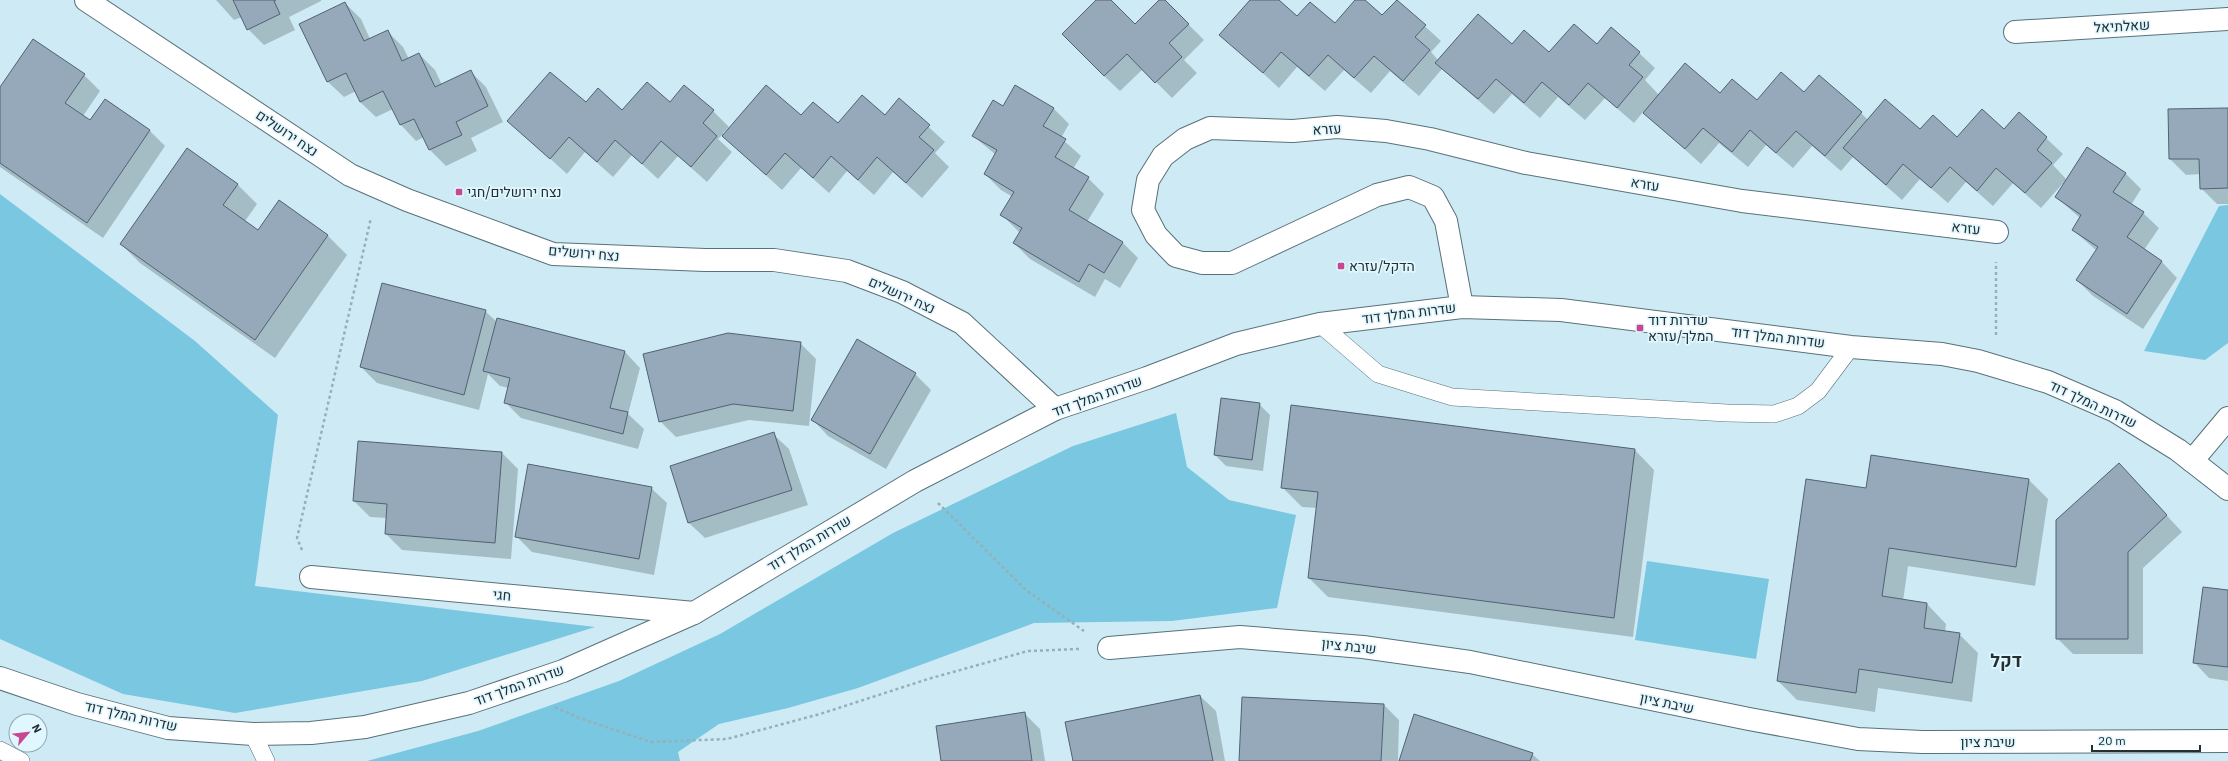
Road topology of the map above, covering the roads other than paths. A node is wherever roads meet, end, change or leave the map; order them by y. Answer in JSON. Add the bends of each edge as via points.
{"nodes":[{"id":1,"x":86,"y":0,"type":"edge"},
{"id":2,"x":2228,"y":19,"type":"edge"},
{"id":3,"x":2016,"y":32,"type":"dead end"},
{"id":4,"x":1996,"y":232,"type":"road end"},
{"id":5,"x":1462,"y":307,"type":"junction"},
{"id":6,"x":1320,"y":324,"type":"junction"},
{"id":7,"x":1851,"y":347,"type":"junction"},
{"id":8,"x":1055,"y":409,"type":"junction"},
{"id":9,"x":2228,"y":418,"type":"edge"},
{"id":10,"x":2192,"y":461,"type":"junction"},
{"id":11,"x":2228,"y":489,"type":"edge"},
{"id":12,"x":311,"y":577,"type":"road end"},
{"id":13,"x":694,"y":613,"type":"junction"},
{"id":14,"x":1110,"y":648,"type":"road end"},
{"id":15,"x":0,"y":678,"type":"edge"},
{"id":16,"x":253,"y":734,"type":"junction"},
{"id":17,"x":2228,"y":741,"type":"edge"},
{"id":18,"x":0,"y":750,"type":"edge"},
{"id":19,"x":21,"y":761,"type":"edge"},
{"id":20,"x":266,"y":761,"type":"edge"}],
"edges":[{"from":1,"to":8,"type":"street","name":"נצח ירושלים","via":[[350,175],[407,200],[553,254],[774,260],[847,271],[902,292],[962,323]]},
{"from":2,"to":3,"type":"street","name":"שאלתיאל"},
{"from":4,"to":5,"type":"street","name":"עזרא","via":[[1742,201],[1526,163],[1430,139],[1386,131],[1337,127],[1293,131],[1210,128],[1185,139],[1164,156],[1148,180],[1143,210],[1156,235],[1176,256],[1202,264],[1232,263],[1377,195],[1409,188],[1433,197],[1446,221]]},
{"from":5,"to":6,"type":"street","name":"שדרות המלך דוד"},
{"from":5,"to":7,"type":"street","name":"שדרות המלך דוד","via":[[1562,310]]},
{"from":6,"to":7,"type":"lane","via":[[1378,374],[1452,397],[1727,413],[1774,414],[1798,406],[1818,391]]},
{"from":6,"to":8,"type":"street","name":"שדרות המלך דוד","via":[[1236,344]]},
{"from":7,"to":10,"type":"street","name":"שדרות המלך דוד","via":[[1942,354],[1996,366],[2048,382],[2099,403],[2147,430]]},
{"from":8,"to":13,"type":"street","name":"שדרות המלך דוד","via":[[915,481]]},
{"from":9,"to":10,"type":"street"},
{"from":10,"to":11,"type":"street","name":"שדרות המלך דוד"},
{"from":12,"to":13,"type":"street","name":"חגי"},
{"from":13,"to":16,"type":"street","name":"שדרות המלך דוד","via":[[563,670],[470,703],[365,727],[311,733]]},
{"from":14,"to":17,"type":"street","name":"שיבת ציון","via":[[1240,637],[1363,647],[1470,662],[1858,739],[1922,742]]},
{"from":15,"to":16,"type":"street","name":"שדרות המלך דוד","via":[[77,704],[168,728]]},
{"from":16,"to":20,"type":"lane"},
{"from":18,"to":19,"type":"lane"}]}
